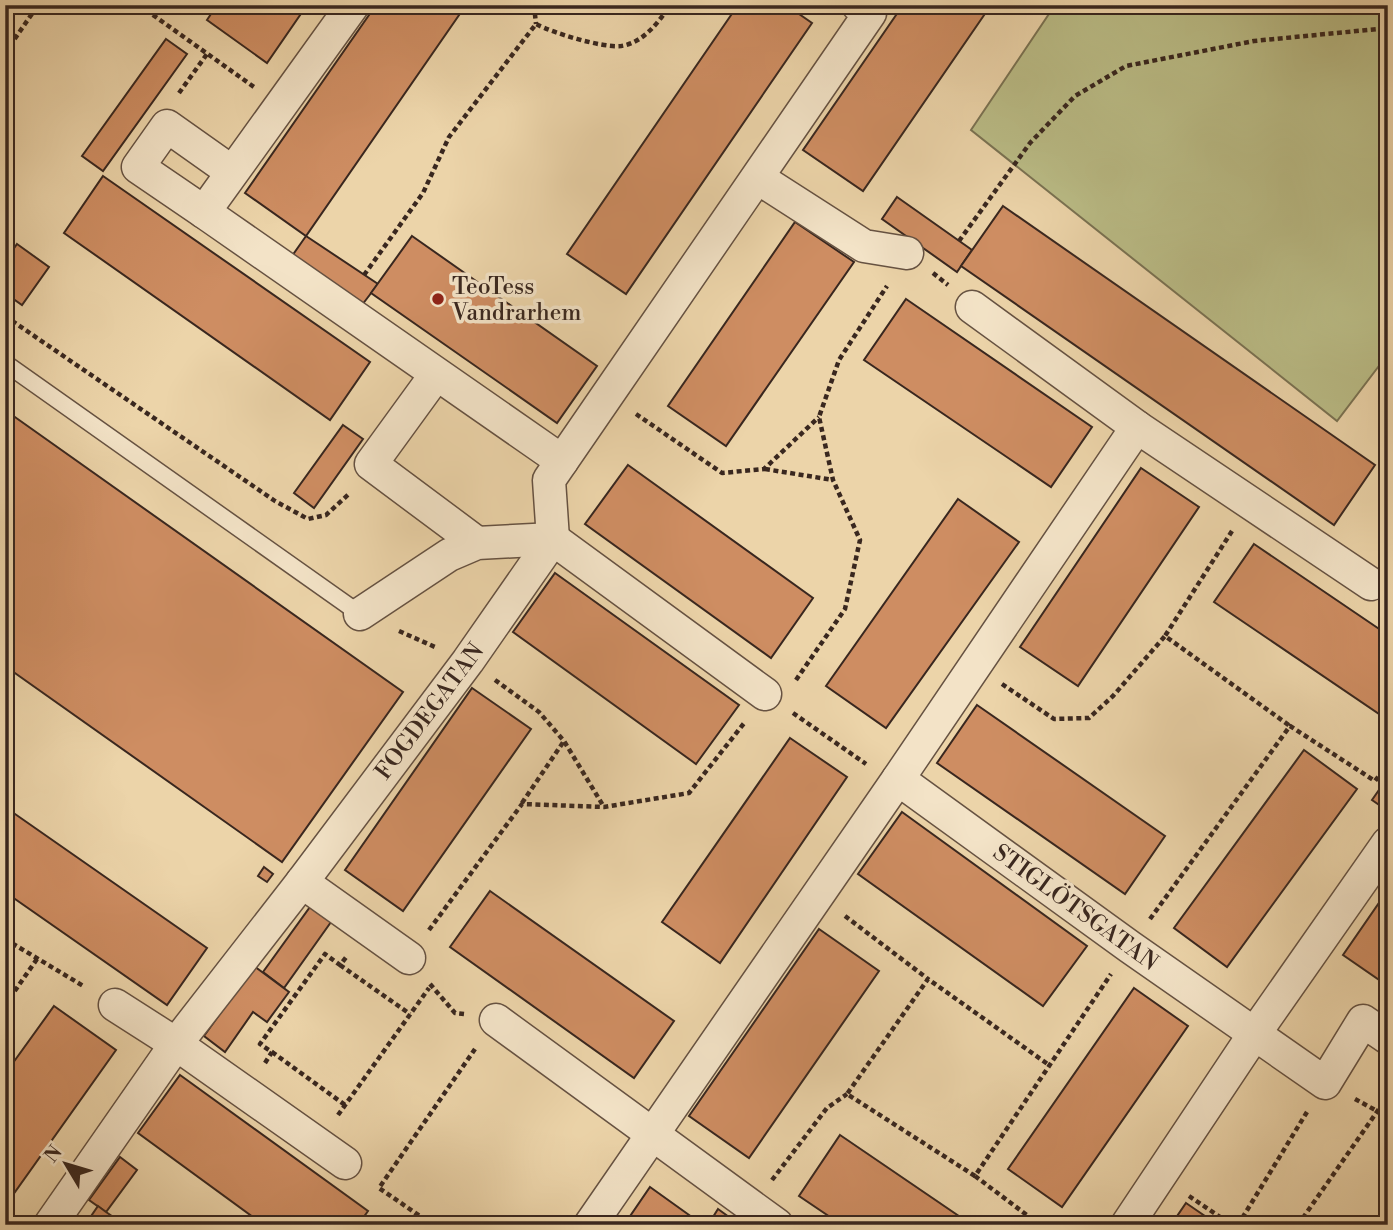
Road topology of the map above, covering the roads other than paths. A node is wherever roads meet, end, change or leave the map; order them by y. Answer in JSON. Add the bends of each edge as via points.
{"nodes":[{"id":1,"x":353,"y":5,"type":"edge"},
{"id":2,"x":858,"y":5,"type":"edge"},
{"id":3,"x":232,"y":172,"type":"junction"},
{"id":4,"x":758,"y":178,"type":"junction"},
{"id":5,"x":204,"y":212,"type":"junction"},
{"id":6,"x":906,"y":253,"type":"road end"},
{"id":7,"x":972,"y":307,"type":"road end"},
{"id":8,"x":5,"y":363,"type":"edge"},
{"id":9,"x":436,"y":376,"type":"junction"},
{"id":10,"x":1137,"y":427,"type":"junction"},
{"id":11,"x":562,"y":461,"type":"junction"},
{"id":12,"x":553,"y":539,"type":"junction"},
{"id":13,"x":477,"y":543,"type":"junction"},
{"id":14,"x":1382,"y":580,"type":"edge"},
{"id":15,"x":360,"y":614,"type":"joint"},
{"id":16,"x":772,"y":699,"type":"road end"},
{"id":17,"x":897,"y":782,"type":"junction"},
{"id":18,"x":1388,"y":843,"type":"edge"},
{"id":19,"x":302,"y":882,"type":"junction"},
{"id":20,"x":409,"y":958,"type":"road end"},
{"id":21,"x":115,"y":1005,"type":"road end"},
{"id":22,"x":496,"y":1020,"type":"road end"},
{"id":23,"x":1255,"y":1033,"type":"junction"},
{"id":24,"x":1388,"y":1038,"type":"edge"},
{"id":25,"x":176,"y":1044,"type":"junction"},
{"id":26,"x":653,"y":1136,"type":"junction"},
{"id":27,"x":345,"y":1163,"type":"dead end"},
{"id":28,"x":765,"y":1216,"type":"edge"},
{"id":29,"x":50,"y":1225,"type":"edge"},
{"id":30,"x":590,"y":1225,"type":"edge"},
{"id":31,"x":1127,"y":1225,"type":"edge"}],
"edges":[{"from":1,"to":3,"type":"street"},
{"from":2,"to":4,"type":"street","via":[[870,13]]},
{"from":3,"to":5,"type":"street"},
{"from":3,"to":5,"type":"street","via":[[167,126],[138,167]]},
{"from":4,"to":6,"type":"street","via":[[864,246]]},
{"from":4,"to":11,"type":"street"},
{"from":5,"to":9,"type":"street"},
{"from":7,"to":10,"type":"street"},
{"from":8,"to":15,"type":"lane"},
{"from":9,"to":11,"type":"street"},
{"from":9,"to":13,"type":"street","via":[[372,464]]},
{"from":10,"to":14,"type":"street","via":[[1250,503]]},
{"from":10,"to":17,"type":"street"},
{"from":11,"to":12,"type":"street","via":[[549,480]]},
{"from":12,"to":13,"type":"street"},
{"from":12,"to":16,"type":"street"},
{"from":12,"to":19,"type":"street","name":"FOGDEGATAN"},
{"from":13,"to":15,"type":"street","via":[[449,555]]},
{"from":17,"to":23,"type":"street","name":"STIGLÖTSGATAN"},
{"from":17,"to":26,"type":"street"},
{"from":18,"to":23,"type":"street"},
{"from":19,"to":20,"type":"street"},
{"from":19,"to":25,"type":"street","name":"FOGDEGATAN"},
{"from":21,"to":25,"type":"street"},
{"from":22,"to":26,"type":"street"},
{"from":23,"to":24,"type":"street","name":"STIGLÖTSGATAN","via":[[1325,1083],[1363,1021]]},
{"from":23,"to":31,"type":"street"},
{"from":25,"to":27,"type":"street"},
{"from":25,"to":29,"type":"street","name":"FOGDEGATAN"},
{"from":26,"to":28,"type":"street"},
{"from":26,"to":30,"type":"street"}]}
